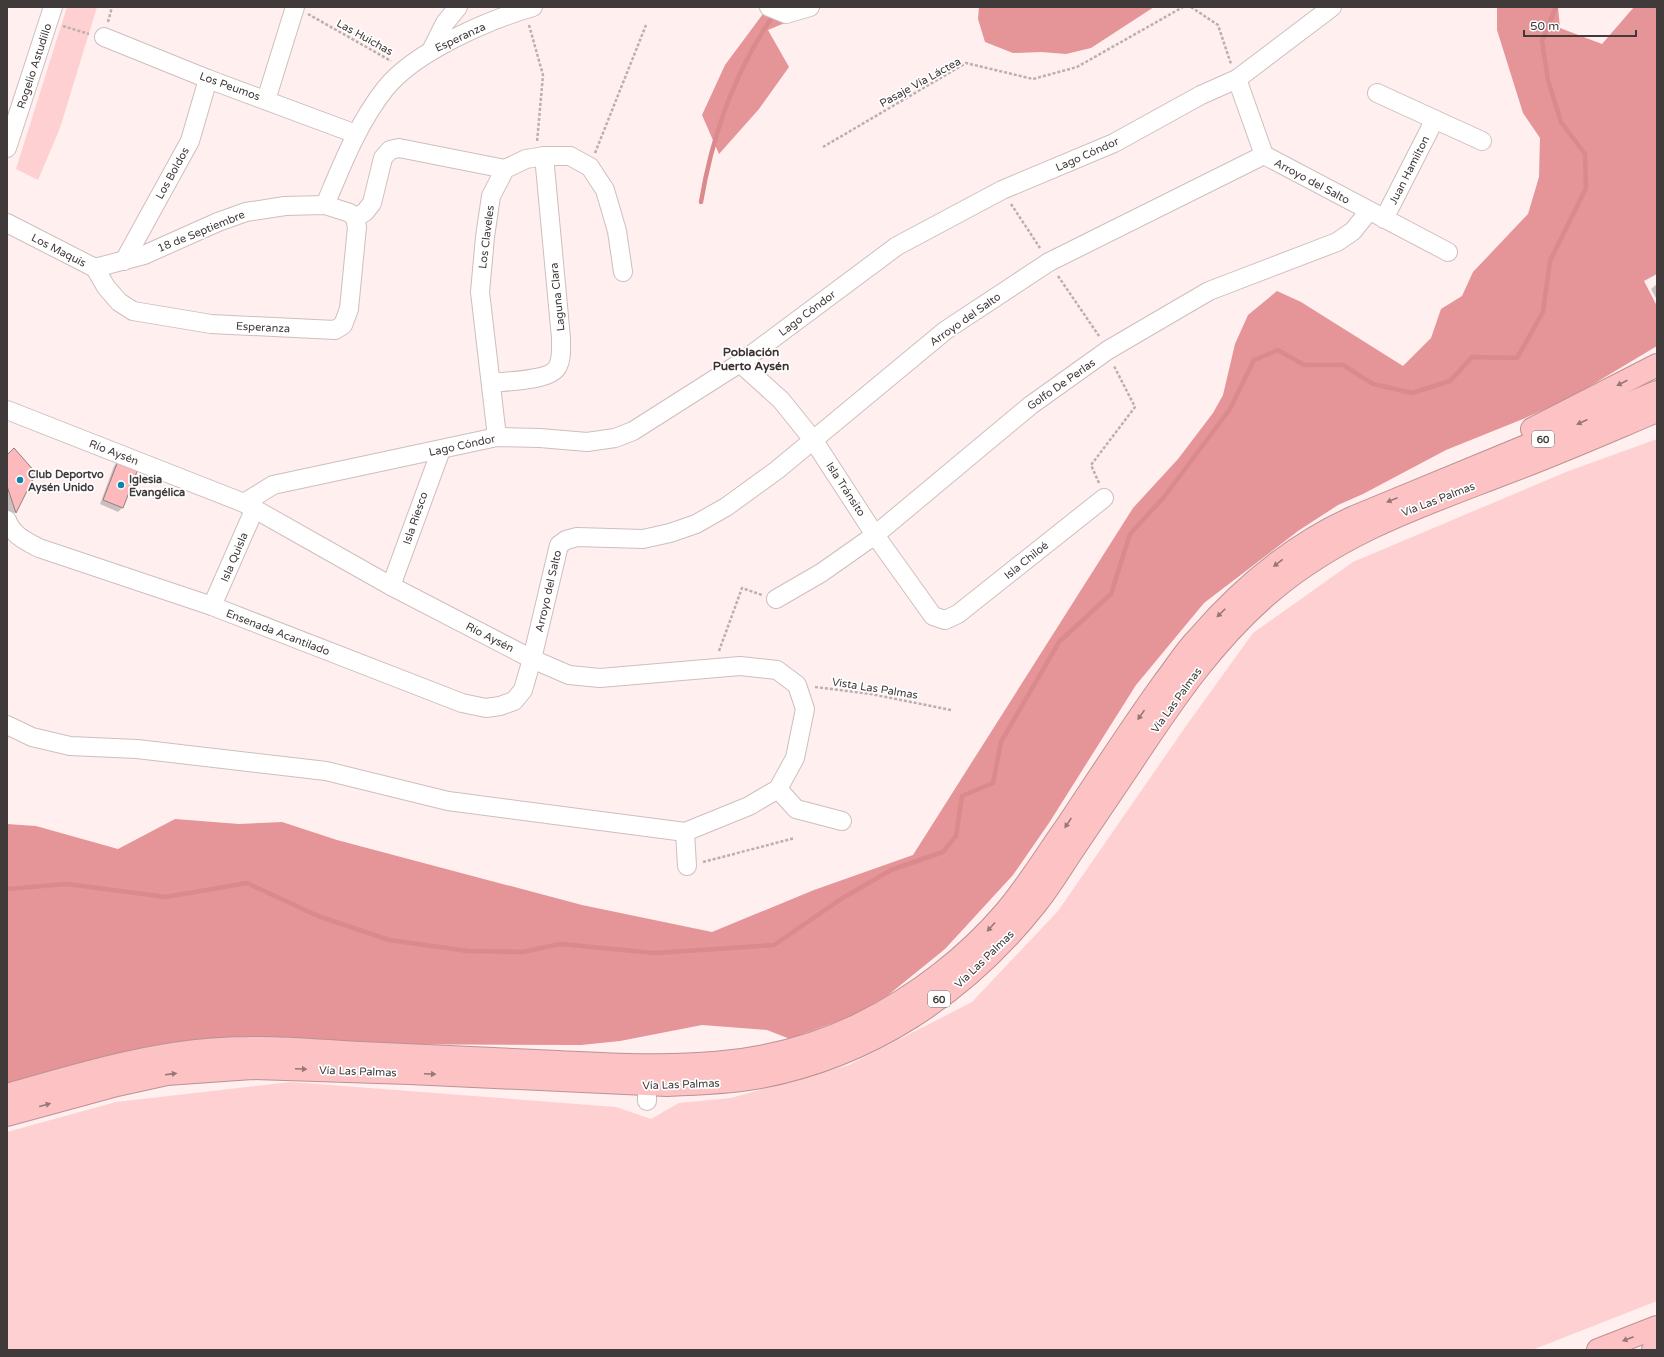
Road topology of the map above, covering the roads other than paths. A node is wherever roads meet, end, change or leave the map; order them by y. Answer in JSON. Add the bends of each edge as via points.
{"nodes":[{"id":1,"x":458,"y":7,"type":"edge"},
{"id":2,"x":769,"y":7,"type":"edge"},
{"id":3,"x":810,"y":7,"type":"edge"},
{"id":4,"x":1332,"y":7,"type":"edge"},
{"id":5,"x":528,"y":8,"type":"edge"},
{"id":6,"x":299,"y":9,"type":"edge"},
{"id":7,"x":50,"y":15,"type":"edge"},
{"id":8,"x":104,"y":37,"type":"road end"},
{"id":9,"x":432,"y":49,"type":"junction"},
{"id":10,"x":208,"y":79,"type":"junction"},
{"id":11,"x":1237,"y":79,"type":"junction"},
{"id":12,"x":1377,"y":93,"type":"dead end"},
{"id":13,"x":266,"y":100,"type":"junction"},
{"id":14,"x":1434,"y":121,"type":"junction"},
{"id":15,"x":356,"y":134,"type":"junction"},
{"id":16,"x":1482,"y":141,"type":"dead end"},
{"id":17,"x":7,"y":148,"type":"edge"},
{"id":18,"x":1264,"y":155,"type":"junction"},
{"id":19,"x":540,"y":156,"type":"junction"},
{"id":20,"x":505,"y":169,"type":"junction"},
{"id":21,"x":325,"y":205,"type":"junction"},
{"id":22,"x":1376,"y":215,"type":"junction"},
{"id":23,"x":355,"y":218,"type":"junction"},
{"id":24,"x":7,"y":223,"type":"edge"},
{"id":25,"x":1448,"y":252,"type":"dead end"},
{"id":26,"x":118,"y":263,"type":"junction"},
{"id":27,"x":95,"y":268,"type":"junction"},
{"id":28,"x":623,"y":272,"type":"dead end"},
{"id":29,"x":740,"y":363,"type":"junction"},
{"id":30,"x":1657,"y":365,"type":"edge"},
{"id":31,"x":491,"y":383,"type":"junction"},
{"id":32,"x":1657,"y":392,"type":"edge"},
{"id":33,"x":7,"y":410,"type":"edge"},
{"id":34,"x":1657,"y":411,"type":"edge"},
{"id":35,"x":498,"y":437,"type":"junction"},
{"id":36,"x":814,"y":441,"type":"junction"},
{"id":37,"x":441,"y":450,"type":"junction"},
{"id":38,"x":1428,"y":486,"type":"junction"},
{"id":39,"x":1104,"y":498,"type":"road end"},
{"id":40,"x":250,"y":506,"type":"junction"},
{"id":41,"x":7,"y":520,"type":"edge"},
{"id":42,"x":875,"y":535,"type":"junction"},
{"id":43,"x":391,"y":586,"type":"junction"},
{"id":44,"x":776,"y":599,"type":"road end"},
{"id":45,"x":212,"y":606,"type":"junction"},
{"id":46,"x":945,"y":620,"type":"joint"},
{"id":47,"x":532,"y":659,"type":"junction"},
{"id":48,"x":7,"y":724,"type":"edge"},
{"id":49,"x":778,"y":789,"type":"junction"},
{"id":50,"x":842,"y":820,"type":"dead end"},
{"id":51,"x":685,"y":832,"type":"junction"},
{"id":52,"x":687,"y":866,"type":"road end"},
{"id":53,"x":7,"y":1095,"type":"edge"},
{"id":54,"x":7,"y":1115,"type":"edge"},
{"id":55,"x":1657,"y":1328,"type":"edge"},
{"id":56,"x":1657,"y":1349,"type":"edge"},
{"id":57,"x":1598,"y":1350,"type":"edge"},
{"id":58,"x":1653,"y":1350,"type":"edge"}],
"edges":[{"from":1,"to":9,"type":"street","via":[[445,23]]},
{"from":2,"to":3,"type":"street","via":[[786,14]]},
{"from":4,"to":11,"type":"street","name":"Lago Cóndor"},
{"from":5,"to":9,"type":"street","name":"Esperanza"},
{"from":6,"to":13,"type":"street"},
{"from":7,"to":17,"type":"street","name":"Rogelio Astudillo"},
{"from":8,"to":10,"type":"street","name":"Los Peumos"},
{"from":9,"to":15,"type":"street","name":"Esperanza","via":[[386,88]]},
{"from":10,"to":13,"type":"street","name":"Los Peumos"},
{"from":10,"to":26,"type":"street","name":"Los Boldos","via":[[190,141]]},
{"from":11,"to":18,"type":"street"},
{"from":11,"to":29,"type":"street","name":"Lago Cóndor","via":[[1201,95],[1114,143],[1002,190],[897,246]]},
{"from":12,"to":14,"type":"street"},
{"from":13,"to":15,"type":"street","name":"Los Peumos"},
{"from":14,"to":16,"type":"street"},
{"from":14,"to":22,"type":"street","name":"Juan Hamilton"},
{"from":15,"to":21,"type":"street","name":"Esperanza"},
{"from":18,"to":22,"type":"street","name":"Arroyo del Salto"},
{"from":18,"to":36,"type":"street","name":"Arroyo del Salto","via":[[1049,262],[946,330]]},
{"from":19,"to":20,"type":"street"},
{"from":19,"to":28,"type":"street","via":[[570,156],[590,167],[606,190],[617,231]]},
{"from":19,"to":31,"type":"street","name":"Laguna Clara","via":[[561,357],[558,368],[548,376]]},
{"from":20,"to":23,"type":"street","via":[[399,148],[390,150],[383,158],[372,203],[365,212]]},
{"from":20,"to":31,"type":"street","name":"Los Claveles","via":[[491,196],[480,292]]},
{"from":21,"to":23,"type":"street","name":"18 de Septiembre","via":[[350,213]]},
{"from":21,"to":26,"type":"street","name":"18 de Septiembre","via":[[285,206],[246,212],[144,255]]},
{"from":22,"to":25,"type":"street","name":"Arroyo del Salto"},
{"from":22,"to":42,"type":"street","name":"Golfo De Perlas","via":[[1337,242],[1209,291],[1108,350],[1031,405]]},
{"from":23,"to":27,"type":"street","name":"Esperanza","via":[[357,227],[349,309],[343,325],[335,330],[211,324],[133,311],[119,302]]},
{"from":24,"to":27,"type":"street","name":"Los Maquis"},
{"from":26,"to":27,"type":"street","name":"Los Maquis"},
{"from":29,"to":35,"type":"street","name":"Lago Cóndor","via":[[633,431],[615,438],[587,442]]},
{"from":29,"to":36,"type":"street","name":"Isla Tránsito","via":[[781,400]]},
{"from":30,"to":38,"type":"highway","one_way":true,"via":[[1498,446]]},
{"from":31,"to":35,"type":"street","name":"Los Claveles"},
{"from":32,"to":38,"type":"highway","name":"Vía Las Palmas","number":"60","one_way":true},
{"from":33,"to":40,"type":"street","name":"Río Aysén"},
{"from":54,"to":34,"type":"highway","name":"Vía Las Palmas","number":"60","one_way":true,"via":[[167,1074],[252,1068],[417,1074],[647,1093],[785,1072],[843,1053],[922,1012],[967,977],[1001,945],[1039,901],[1158,723],[1202,664],[1247,614],[1271,592],[1324,553],[1379,523],[1511,472]]},
{"from":35,"to":37,"type":"street","name":"Lago Cóndor"},
{"from":36,"to":42,"type":"street","name":"Isla Tránsito"},
{"from":36,"to":47,"type":"street","name":"Arroyo del Salto","via":[[726,507],[696,524],[643,539],[577,536],[559,545]]},
{"from":37,"to":40,"type":"street","name":"Lago Cóndor","via":[[273,485]]},
{"from":37,"to":43,"type":"street","name":"Isla Riesco"},
{"from":38,"to":53,"type":"highway","name":"Vía Las Palmas","number":"60","one_way":true,"via":[[1354,517],[1311,539],[1249,586],[1196,639],[1006,911],[967,951],[912,994],[861,1024],[777,1054],[719,1064],[562,1062],[283,1048],[214,1049],[146,1059],[76,1075]]},
{"from":39,"to":46,"type":"street","name":"Isla Chiloé","via":[[958,614]]},
{"from":40,"to":43,"type":"street","name":"Río Aysén"},
{"from":40,"to":45,"type":"street","name":"Isla Quisla"},
{"from":41,"to":45,"type":"street","name":"Ensenada Acantilado","via":[[21,539],[39,548]]},
{"from":42,"to":44,"type":"street","name":"Golfo De Perlas"},
{"from":42,"to":46,"type":"street","name":"Isla Tránsito","via":[[933,616]]},
{"from":43,"to":47,"type":"street","name":"Río Aysén"},
{"from":45,"to":47,"type":"street","name":"Ensenada Acantilado","via":[[462,703],[486,708],[514,701],[523,690]]},
{"from":47,"to":49,"type":"street","name":"Río Aysén","via":[[569,675],[600,678],[740,666],[777,670],[797,684],[805,709],[795,758]]},
{"from":48,"to":51,"type":"street","via":[[32,737],[70,746],[137,749],[326,771],[448,801]]},
{"from":49,"to":50,"type":"street","via":[[796,809]]},
{"from":49,"to":51,"type":"street","via":[[749,806]]},
{"from":51,"to":52,"type":"street"},
{"from":55,"to":57,"type":"highway","one_way":true},
{"from":56,"to":58,"type":"highway"}]}
